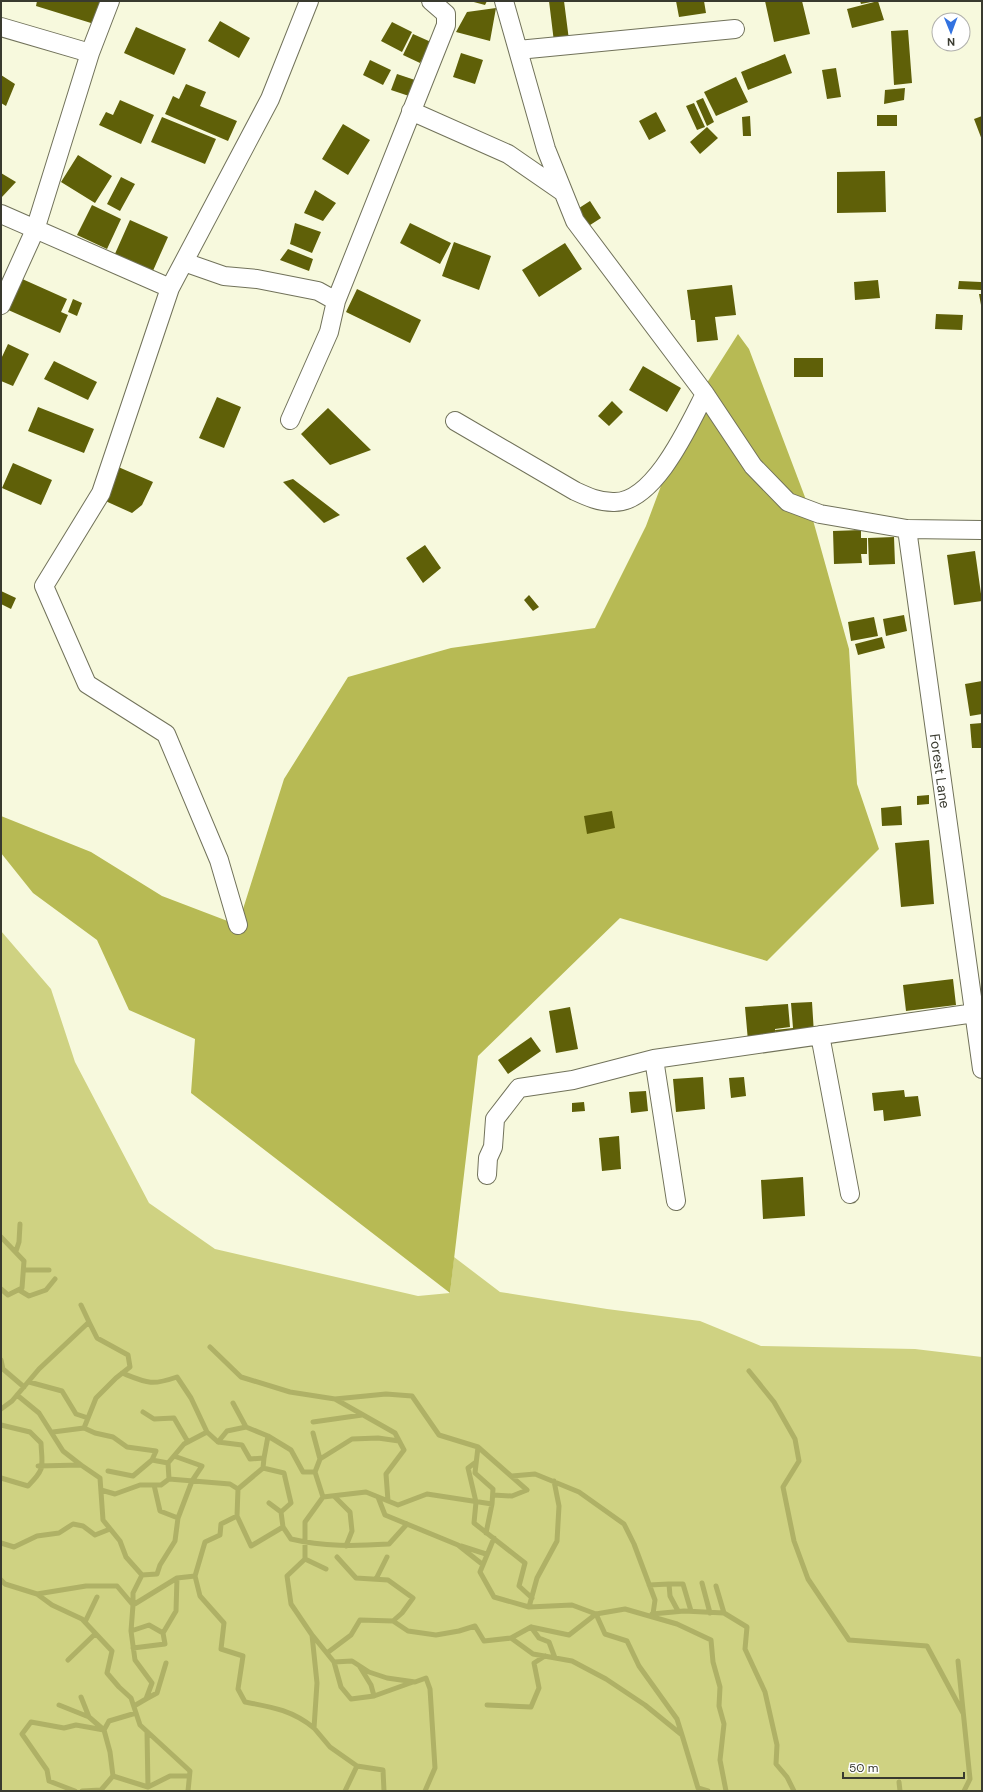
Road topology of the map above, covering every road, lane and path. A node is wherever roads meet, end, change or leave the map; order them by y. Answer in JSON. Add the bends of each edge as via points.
{"nodes":[{"id":1,"x":110,"y":1,"type":"edge"},
{"id":2,"x":309,"y":1,"type":"edge"},
{"id":3,"x":431,"y":1,"type":"edge"},
{"id":4,"x":504,"y":1,"type":"edge"},
{"id":5,"x":1,"y":27,"type":"edge"},
{"id":6,"x":735,"y":29,"type":"dead end"},
{"id":7,"x":518,"y":50,"type":"junction"},
{"id":8,"x":90,"y":53,"type":"junction"},
{"id":9,"x":411,"y":111,"type":"junction"},
{"id":10,"x":563,"y":192,"type":"junction"},
{"id":11,"x":1,"y":214,"type":"edge"},
{"id":12,"x":35,"y":230,"type":"junction"},
{"id":13,"x":184,"y":262,"type":"junction"},
{"id":14,"x":170,"y":288,"type":"junction"},
{"id":15,"x":336,"y":301,"type":"junction"},
{"id":16,"x":1,"y":305,"type":"edge"},
{"id":17,"x":705,"y":394,"type":"junction"},
{"id":18,"x":290,"y":420,"type":"dead end"},
{"id":19,"x":455,"y":421,"type":"dead end"},
{"id":20,"x":907,"y":529,"type":"junction"},
{"id":21,"x":982,"y":530,"type":"edge"},
{"id":22,"x":238,"y":925,"type":"dead end"},
{"id":23,"x":978,"y":1013,"type":"edge"},
{"id":24,"x":820,"y":1035,"type":"junction"},
{"id":25,"x":654,"y":1059,"type":"junction"},
{"id":26,"x":982,"y":1069,"type":"edge"},
{"id":27,"x":487,"y":1174,"type":"dead end"},
{"id":28,"x":850,"y":1194,"type":"dead end"},
{"id":29,"x":676,"y":1201,"type":"dead end"}],
"edges":[{"from":1,"to":8,"type":"street"},
{"from":2,"to":13,"type":"street","via":[[270,99]]},
{"from":3,"to":9,"type":"street","via":[[446,14],[446,25]]},
{"from":4,"to":7,"type":"street"},
{"from":5,"to":8,"type":"street"},
{"from":6,"to":7,"type":"street"},
{"from":7,"to":10,"type":"street","via":[[546,150]]},
{"from":8,"to":12,"type":"street"},
{"from":9,"to":10,"type":"street","via":[[508,154]]},
{"from":9,"to":15,"type":"street"},
{"from":10,"to":17,"type":"street","via":[[575,221]]},
{"from":11,"to":12,"type":"street"},
{"from":12,"to":14,"type":"street"},
{"from":12,"to":16,"type":"street"},
{"from":13,"to":14,"type":"street"},
{"from":13,"to":15,"type":"street","via":[[224,276],[257,279],[318,291]]},
{"from":14,"to":22,"type":"street","via":[[101,493],[44,586],[86,684],[166,734],[219,860]]},
{"from":15,"to":18,"type":"street","via":[[329,332]]},
{"from":17,"to":19,"type":"street","via":[[661,472],[637,496],[615,503],[592,499],[575,491]]},
{"from":17,"to":20,"type":"street","via":[[753,466],[788,502],[820,514]]},
{"from":20,"to":21,"type":"street"},
{"from":20,"to":23,"type":"street","name":"Forest Lane"},
{"from":23,"to":24,"type":"street"},
{"from":23,"to":26,"type":"street","name":"Forest Lane"},
{"from":24,"to":25,"type":"street"},
{"from":24,"to":28,"type":"street"},
{"from":25,"to":27,"type":"street","via":[[573,1080],[519,1088],[495,1119],[493,1147],[488,1158]]},
{"from":25,"to":29,"type":"street"}]}
